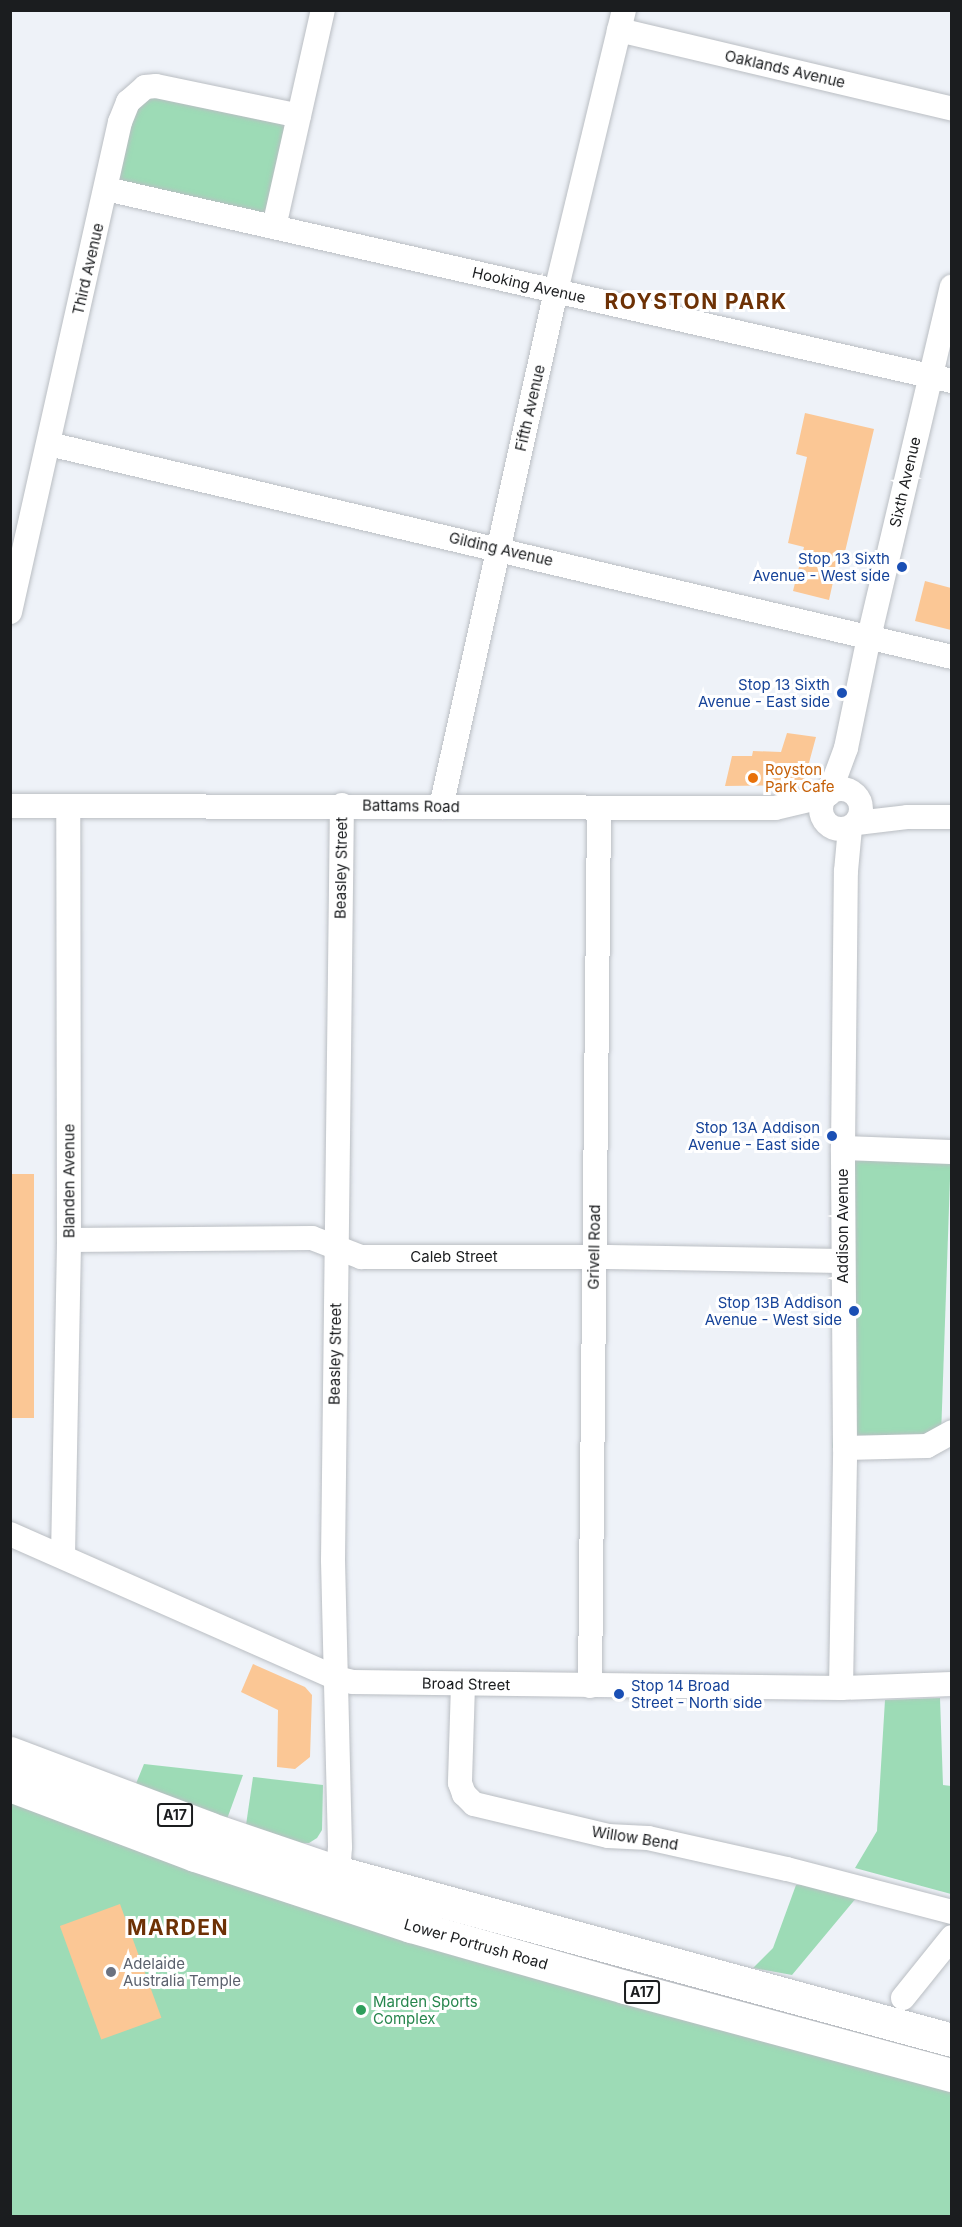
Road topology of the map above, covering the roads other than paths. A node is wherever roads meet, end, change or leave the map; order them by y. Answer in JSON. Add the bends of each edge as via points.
{"nodes":[{"id":1,"x":323,"y":10,"type":"edge"},
{"id":2,"x":621,"y":20,"type":"edge"},
{"id":3,"x":951,"y":109,"type":"edge"},
{"id":4,"x":299,"y":116,"type":"junction"},
{"id":5,"x":106,"y":189,"type":"junction"},
{"id":6,"x":274,"y":227,"type":"junction"},
{"id":7,"x":951,"y":287,"type":"edge"},
{"id":8,"x":556,"y":291,"type":"junction"},
{"id":9,"x":941,"y":379,"type":"edge"},
{"id":10,"x":49,"y":444,"type":"junction"},
{"id":11,"x":498,"y":549,"type":"junction"},
{"id":12,"x":10,"y":612,"type":"edge"},
{"id":13,"x":869,"y":638,"type":"junction"},
{"id":14,"x":951,"y":657,"type":"edge"},
{"id":15,"x":841,"y":795,"type":"junction"},
{"id":16,"x":342,"y":805,"type":"junction"},
{"id":17,"x":10,"y":806,"type":"edge"},
{"id":18,"x":68,"y":806,"type":"junction"},
{"id":19,"x":441,"y":807,"type":"junction"},
{"id":20,"x":599,"y":808,"type":"junction"},
{"id":21,"x":775,"y":808,"type":"junction"},
{"id":22,"x":908,"y":817,"type":"junction"},
{"id":23,"x":951,"y":817,"type":"edge"},
{"id":24,"x":843,"y":825,"type":"junction"},
{"id":25,"x":843,"y":1148,"type":"junction"},
{"id":26,"x":951,"y":1152,"type":"edge"},
{"id":27,"x":69,"y":1240,"type":"junction"},
{"id":28,"x":337,"y":1247,"type":"junction"},
{"id":29,"x":594,"y":1257,"type":"junction"},
{"id":30,"x":842,"y":1261,"type":"junction"},
{"id":31,"x":951,"y":1432,"type":"edge"},
{"id":32,"x":845,"y":1448,"type":"junction"},
{"id":33,"x":10,"y":1534,"type":"edge"},
{"id":34,"x":63,"y":1556,"type":"junction"},
{"id":35,"x":336,"y":1678,"type":"junction"},
{"id":36,"x":463,"y":1684,"type":"junction"},
{"id":37,"x":951,"y":1684,"type":"edge"},
{"id":38,"x":590,"y":1686,"type":"junction"},
{"id":39,"x":841,"y":1688,"type":"junction"},
{"id":40,"x":10,"y":1753,"type":"edge"},
{"id":41,"x":10,"y":1785,"type":"edge"},
{"id":42,"x":226,"y":1834,"type":"junction"},
{"id":43,"x":289,"y":1856,"type":"junction"},
{"id":44,"x":251,"y":1873,"type":"junction"},
{"id":45,"x":337,"y":1888,"type":"junction"},
{"id":46,"x":951,"y":1912,"type":"edge"},
{"id":47,"x":951,"y":1937,"type":"edge"},
{"id":48,"x":903,"y":1998,"type":"dead end"},
{"id":49,"x":951,"y":2040,"type":"edge"},
{"id":50,"x":951,"y":2075,"type":"edge"}],
"edges":[{"from":1,"to":4,"type":"street"},
{"from":2,"to":3,"type":"street","name":"Oaklands Avenue"},
{"from":2,"to":8,"type":"street","name":"Fifth Avenue"},
{"from":4,"to":5,"type":"street","name":"Third Avenue","via":[[168,88],[145,87],[128,102],[120,122]]},
{"from":4,"to":6,"type":"street"},
{"from":5,"to":6,"type":"street","name":"Hooking Avenue"},
{"from":5,"to":10,"type":"street","name":"Third Avenue"},
{"from":6,"to":8,"type":"street","name":"Hooking Avenue"},
{"from":7,"to":9,"type":"street","name":"Sixth Avenue"},
{"from":8,"to":9,"type":"street","name":"Hooking Avenue"},
{"from":8,"to":11,"type":"street","name":"Fifth Avenue"},
{"from":9,"to":13,"type":"street","name":"Sixth Avenue"},
{"from":10,"to":11,"type":"street","name":"Gilding Avenue"},
{"from":10,"to":12,"type":"street","name":"Third Avenue"},
{"from":11,"to":13,"type":"street","name":"Gilding Avenue"},
{"from":11,"to":19,"type":"street","name":"Fifth Avenue"},
{"from":13,"to":14,"type":"street","name":"Gilding Avenue"},
{"from":13,"to":15,"type":"street","name":"Sixth Avenue","via":[[846,748]]},
{"from":15,"to":21,"type":"street","name":"Battams Road"},
{"from":15,"to":22,"type":"street","name":"Battams Road"},
{"from":15,"to":24,"type":"street","via":[[862,809]]},
{"from":15,"to":24,"type":"street","via":[[821,808]]},
{"from":16,"to":18,"type":"street","name":"Battams Road"},
{"from":16,"to":19,"type":"street","name":"Battams Road"},
{"from":16,"to":28,"type":"street","name":"Beasley Street"},
{"from":17,"to":18,"type":"street","name":"Battams Road"},
{"from":18,"to":27,"type":"street","name":"Blanden Avenue"},
{"from":19,"to":20,"type":"street","name":"Battams Road"},
{"from":20,"to":21,"type":"street","name":"Battams Road"},
{"from":20,"to":29,"type":"street","name":"Grivell Road"},
{"from":21,"to":24,"type":"street","name":"Battams Road"},
{"from":22,"to":23,"type":"street","name":"Battams Road"},
{"from":22,"to":24,"type":"street","name":"Battams Road"},
{"from":24,"to":25,"type":"street","name":"Addison Avenue"},
{"from":25,"to":26,"type":"street"},
{"from":25,"to":30,"type":"street","name":"Addison Avenue"},
{"from":27,"to":28,"type":"street","name":"Caleb Street","via":[[312,1238]]},
{"from":27,"to":34,"type":"street","name":"Blanden Avenue"},
{"from":28,"to":29,"type":"street","name":"Caleb Street","via":[[361,1257]]},
{"from":28,"to":35,"type":"street","name":"Beasley Street","via":[[333,1560]]},
{"from":29,"to":30,"type":"street","name":"Caleb Street"},
{"from":29,"to":38,"type":"street","name":"Grivell Road"},
{"from":30,"to":32,"type":"street","name":"Addison Avenue"},
{"from":31,"to":32,"type":"street","via":[[927,1446]]},
{"from":32,"to":39,"type":"street","name":"Addison Avenue"},
{"from":33,"to":34,"type":"street","name":"Broad Street"},
{"from":34,"to":35,"type":"street","name":"Broad Street"},
{"from":35,"to":36,"type":"street","name":"Broad Street","via":[[353,1682]]},
{"from":35,"to":45,"type":"street","name":"Beasley Street"},
{"from":36,"to":38,"type":"street","name":"Broad Street"},
{"from":36,"to":46,"type":"street","name":"Willow Bend","via":[[459,1783],[474,1804],[608,1836],[648,1838],[787,1869]]},
{"from":37,"to":39,"type":"street","name":"Broad Street"},
{"from":38,"to":39,"type":"street","name":"Broad Street"},
{"from":40,"to":42,"type":"highway","name":"Lower Portrush Road","number":"A17"},
{"from":41,"to":44,"type":"highway","name":"Lower Portrush Road","number":"A17"},
{"from":42,"to":43,"type":"highway","name":"Lower Portrush Road","number":"A17"},
{"from":42,"to":44,"type":"highway"},
{"from":43,"to":44,"type":"highway"},
{"from":43,"to":45,"type":"highway","name":"Lower Portrush Road","number":"A17"},
{"from":44,"to":45,"type":"highway","name":"Lower Portrush Road","number":"A17"},
{"from":45,"to":49,"type":"highway","name":"Lower Portrush Road","number":"A17"},
{"from":45,"to":50,"type":"highway","name":"Lower Portrush Road","number":"A17","via":[[625,1987]]},
{"from":47,"to":48,"type":"street"}]}
